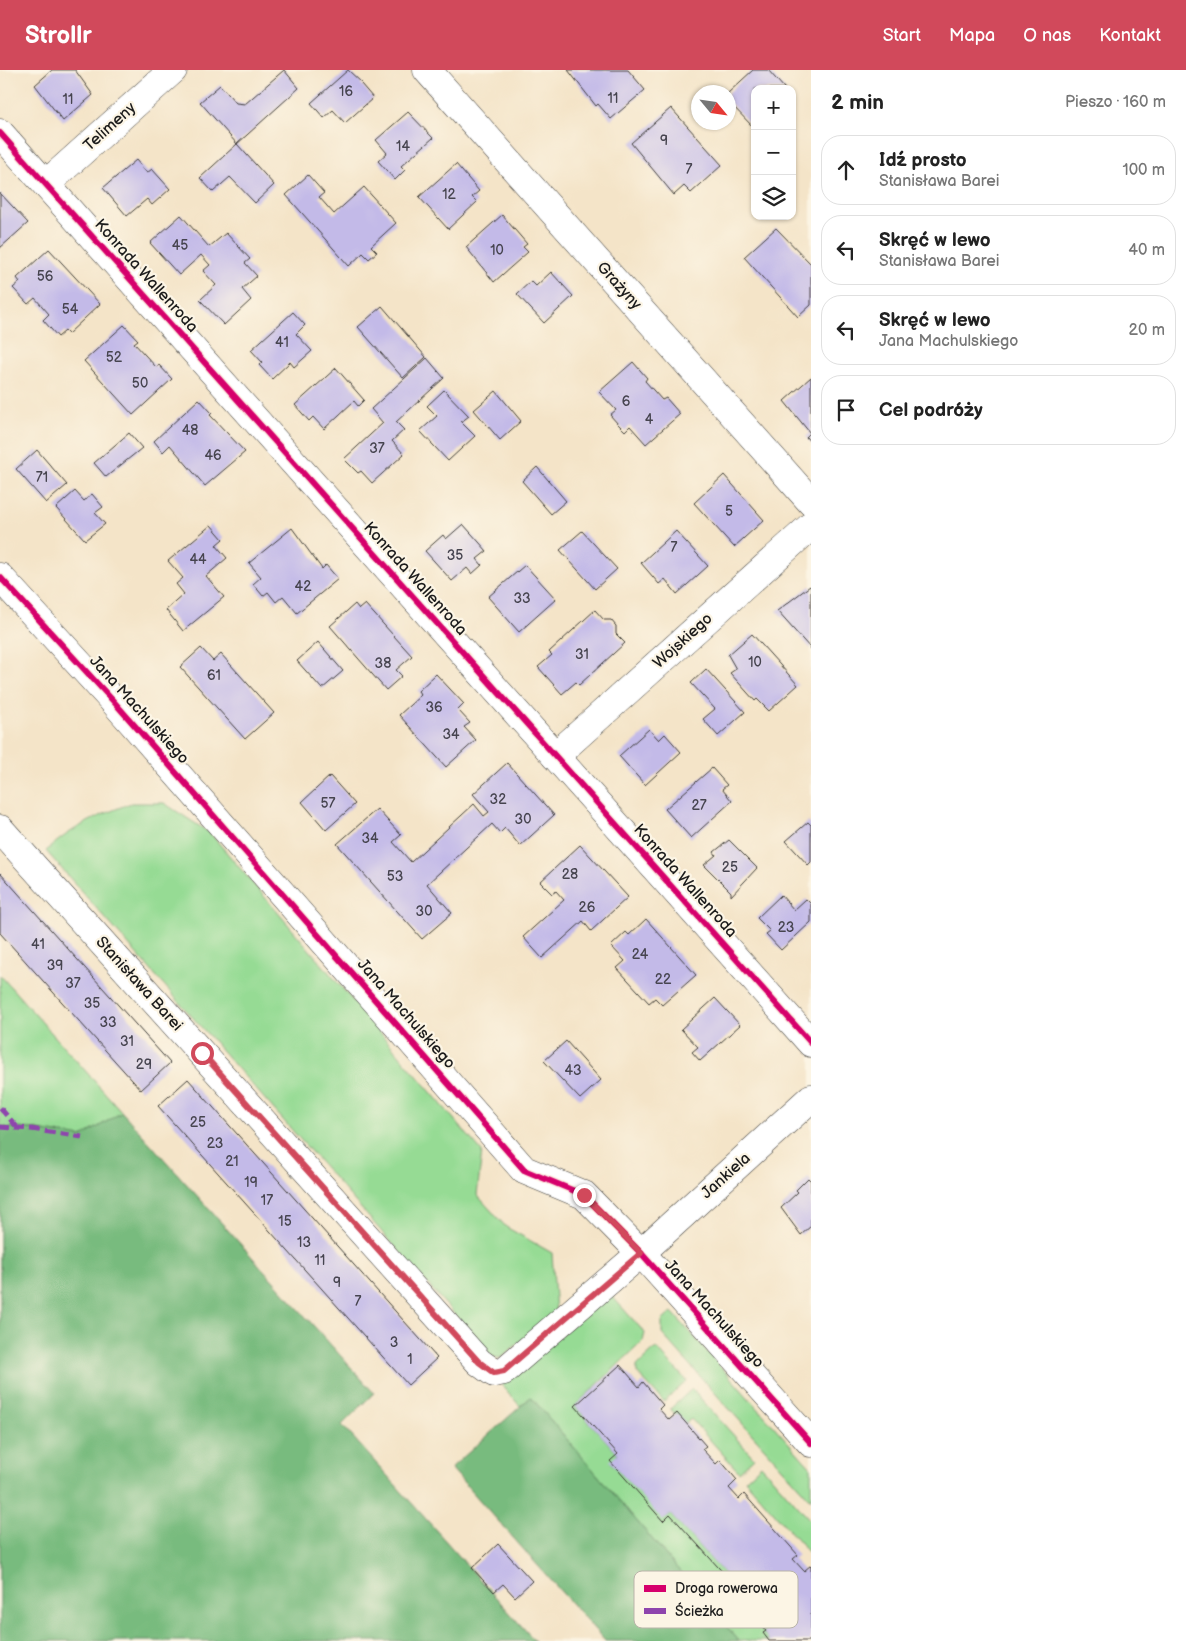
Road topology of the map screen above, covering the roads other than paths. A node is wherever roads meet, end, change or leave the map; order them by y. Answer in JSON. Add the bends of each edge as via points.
{"nodes":[{"id":1,"x":173,"y":70,"type":"edge"},
{"id":2,"x":427,"y":70,"type":"edge"},
{"id":3,"x":0,"y":132,"type":"edge"},
{"id":4,"x":46,"y":184,"type":"junction"},
{"id":5,"x":811,"y":502,"type":"edge"},
{"id":6,"x":811,"y":526,"type":"edge"},
{"id":7,"x":0,"y":577,"type":"edge"},
{"id":8,"x":555,"y":756,"type":"junction"},
{"id":9,"x":0,"y":829,"type":"edge"},
{"id":10,"x":811,"y":1043,"type":"edge"},
{"id":11,"x":811,"y":1098,"type":"edge"},
{"id":12,"x":641,"y":1253,"type":"junction"},
{"id":13,"x":811,"y":1443,"type":"edge"}],
"edges":[{"from":1,"to":4,"type":"street","name":"Telimeny"},
{"from":2,"to":5,"type":"street","name":"Grażyny"},
{"from":3,"to":4,"type":"street","name":"Konrada Wallenroda"},
{"from":4,"to":8,"type":"street","name":"Konrada Wallenroda"},
{"from":6,"to":8,"type":"street","name":"Wojskiego"},
{"from":7,"to":12,"type":"street","name":"Jana Machulskiego","via":[[115,703],[524,1170],[584,1195]]},
{"from":8,"to":10,"type":"street","name":"Konrada Wallenroda"},
{"from":9,"to":12,"type":"street","name":"Stanisława Barei","via":[[485,1368],[494,1373],[504,1371]]},
{"from":11,"to":12,"type":"street","name":"Jankiela"},
{"from":12,"to":13,"type":"street","name":"Jana Machulskiego"}]}
